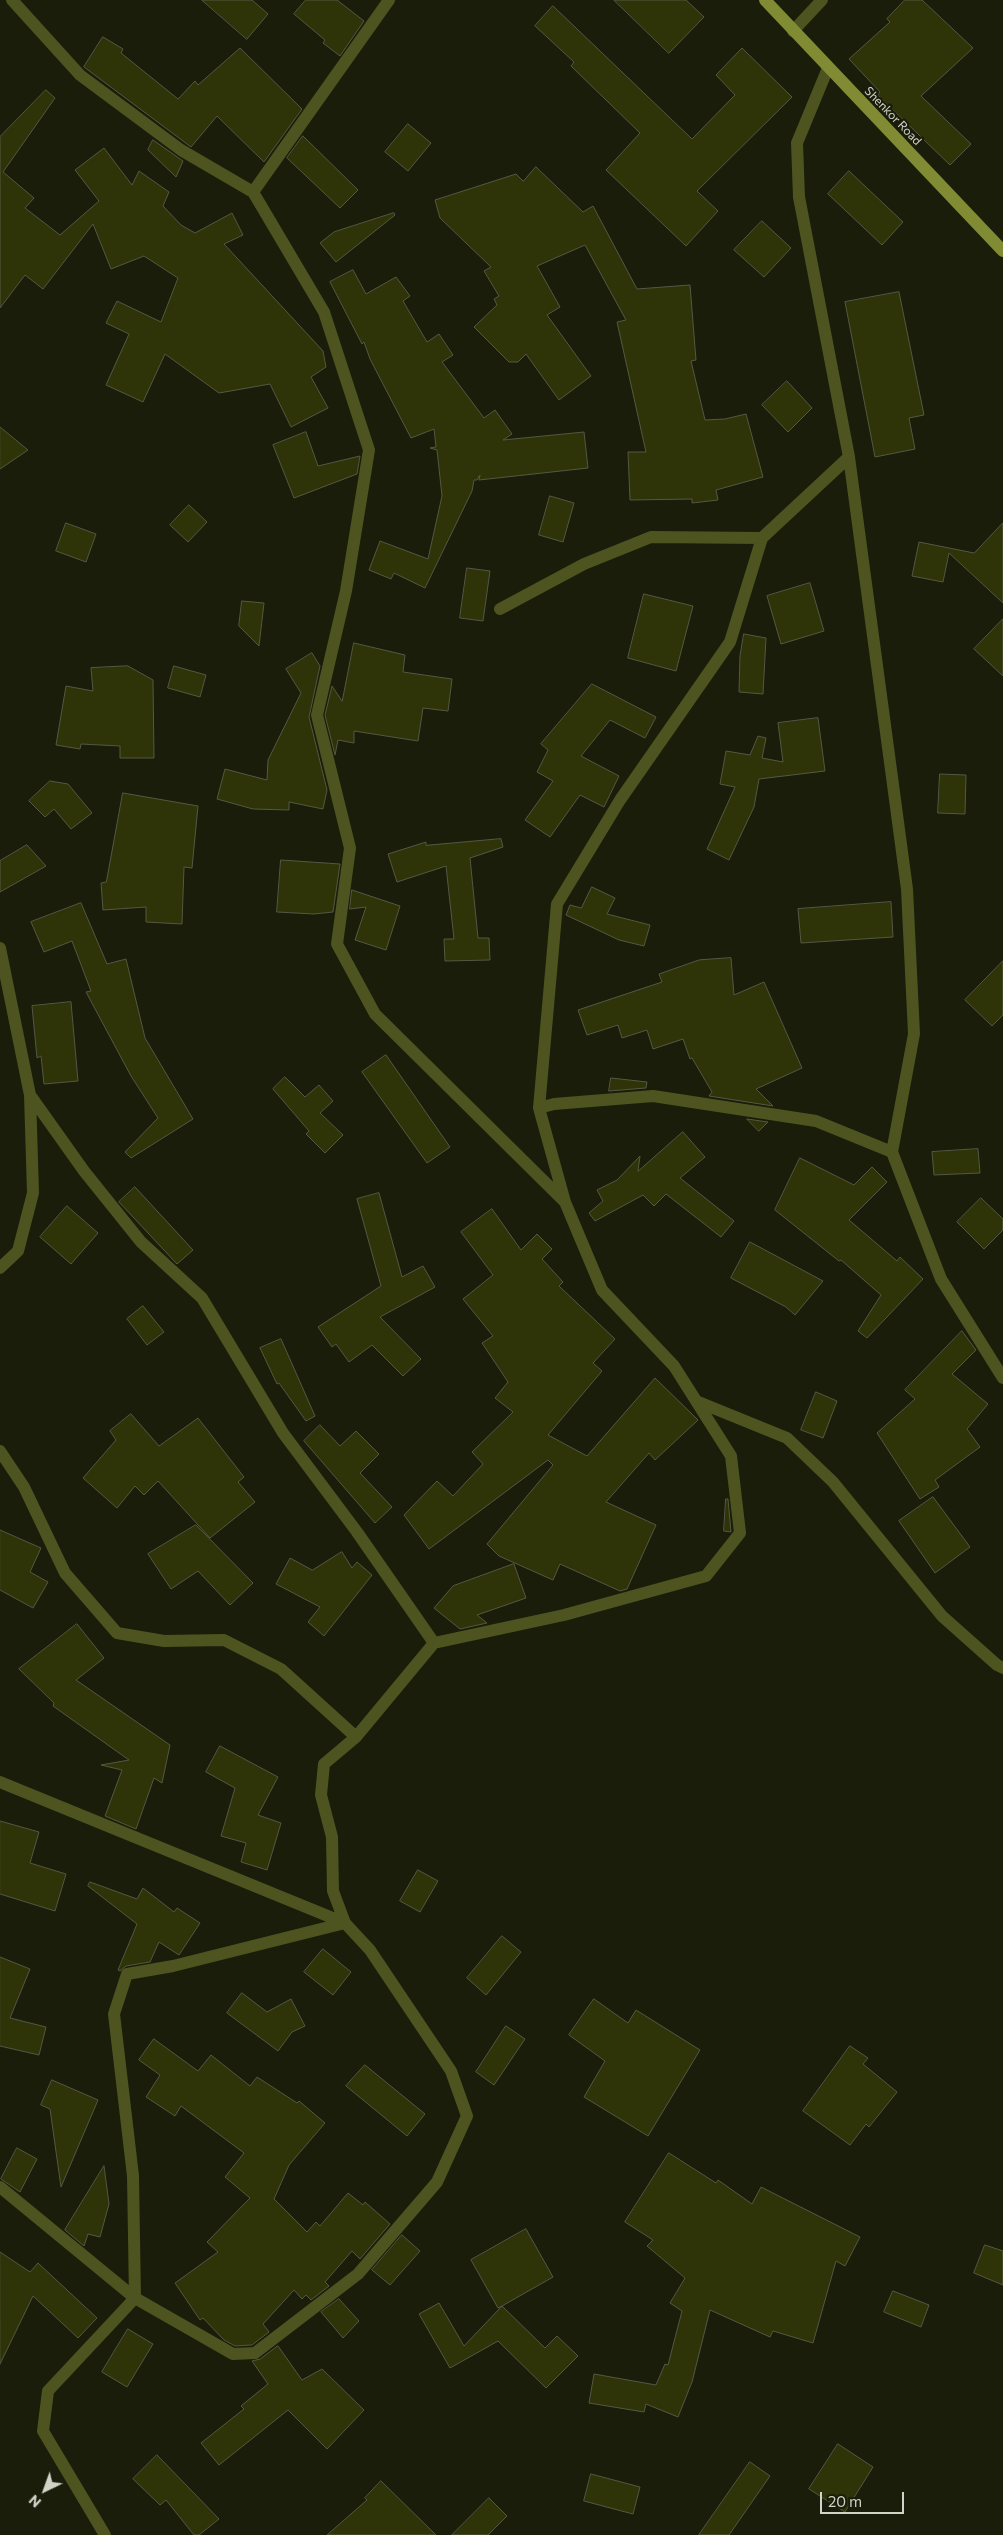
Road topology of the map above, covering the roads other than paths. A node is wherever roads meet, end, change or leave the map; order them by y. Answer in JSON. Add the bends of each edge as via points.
{"nodes":[{"id":1,"x":12,"y":0,"type":"edge"},
{"id":2,"x":390,"y":0,"type":"edge"},
{"id":3,"x":765,"y":0,"type":"edge"},
{"id":4,"x":822,"y":0,"type":"edge"},
{"id":5,"x":793,"y":30,"type":"junction"},
{"id":6,"x":828,"y":68,"type":"junction"},
{"id":7,"x":253,"y":192,"type":"junction"},
{"id":8,"x":1003,"y":251,"type":"edge"},
{"id":9,"x":850,"y":457,"type":"junction"},
{"id":10,"x":762,"y":538,"type":"junction"},
{"id":11,"x":500,"y":609,"type":"dead end"},
{"id":12,"x":0,"y":948,"type":"edge"},
{"id":13,"x":30,"y":1094,"type":"junction"},
{"id":14,"x":539,"y":1108,"type":"junction"},
{"id":15,"x":892,"y":1152,"type":"junction"},
{"id":16,"x":565,"y":1202,"type":"junction"},
{"id":17,"x":0,"y":1268,"type":"edge"},
{"id":18,"x":1003,"y":1378,"type":"edge"},
{"id":19,"x":696,"y":1401,"type":"junction"},
{"id":20,"x":0,"y":1451,"type":"edge"},
{"id":21,"x":434,"y":1643,"type":"junction"},
{"id":22,"x":1003,"y":1668,"type":"edge"},
{"id":23,"x":356,"y":1737,"type":"junction"},
{"id":24,"x":0,"y":1782,"type":"edge"},
{"id":25,"x":345,"y":1923,"type":"junction"},
{"id":26,"x":0,"y":2187,"type":"edge"},
{"id":27,"x":135,"y":2298,"type":"junction"},
{"id":28,"x":105,"y":2535,"type":"edge"}],
"edges":[{"from":1,"to":7,"type":"street","via":[[80,75],[181,150]]},
{"from":2,"to":7,"type":"street"},
{"from":3,"to":5,"type":"main road","name":"Shenkor Road"},
{"from":4,"to":5,"type":"street"},
{"from":5,"to":6,"type":"main road","name":"Shenkor Road"},
{"from":6,"to":8,"type":"main road","name":"Shenkor Road"},
{"from":6,"to":9,"type":"street","via":[[797,143],[799,188]]},
{"from":7,"to":16,"type":"street","via":[[324,312],[369,450],[346,592],[317,715],[350,848],[338,944],[375,1014]]},
{"from":9,"to":10,"type":"street"},
{"from":9,"to":15,"type":"street","via":[[907,889],[914,1034]]},
{"from":10,"to":11,"type":"street","via":[[651,537],[584,564]]},
{"from":10,"to":14,"type":"street","via":[[730,642],[620,800],[557,904]]},
{"from":12,"to":13,"type":"street"},
{"from":13,"to":17,"type":"street","via":[[33,1193],[18,1251]]},
{"from":13,"to":21,"type":"street","via":[[84,1171],[141,1242],[202,1298],[284,1433]]},
{"from":14,"to":15,"type":"street","via":[[653,1096],[816,1121]]},
{"from":14,"to":16,"type":"street"},
{"from":15,"to":18,"type":"street","via":[[941,1279]]},
{"from":16,"to":19,"type":"street","via":[[602,1290],[674,1366]]},
{"from":19,"to":21,"type":"street","via":[[731,1456],[740,1533],[706,1576],[564,1615]]},
{"from":19,"to":22,"type":"street","via":[[787,1438],[832,1482],[942,1616]]},
{"from":20,"to":23,"type":"street","via":[[24,1487],[65,1572],[117,1633],[164,1641],[224,1640],[281,1670]]},
{"from":21,"to":23,"type":"street"},
{"from":23,"to":25,"type":"street","via":[[324,1764],[321,1794],[332,1837],[333,1891]]},
{"from":24,"to":25,"type":"street"},
{"from":25,"to":27,"type":"street","via":[[173,1966],[127,1974],[114,2014],[133,2176]]},
{"from":25,"to":27,"type":"street","via":[[370,1950],[451,2071],[467,2116],[437,2182],[358,2274],[255,2353],[233,2354]]},
{"from":26,"to":27,"type":"street"},
{"from":27,"to":28,"type":"street","via":[[48,2391],[43,2431]]}]}
